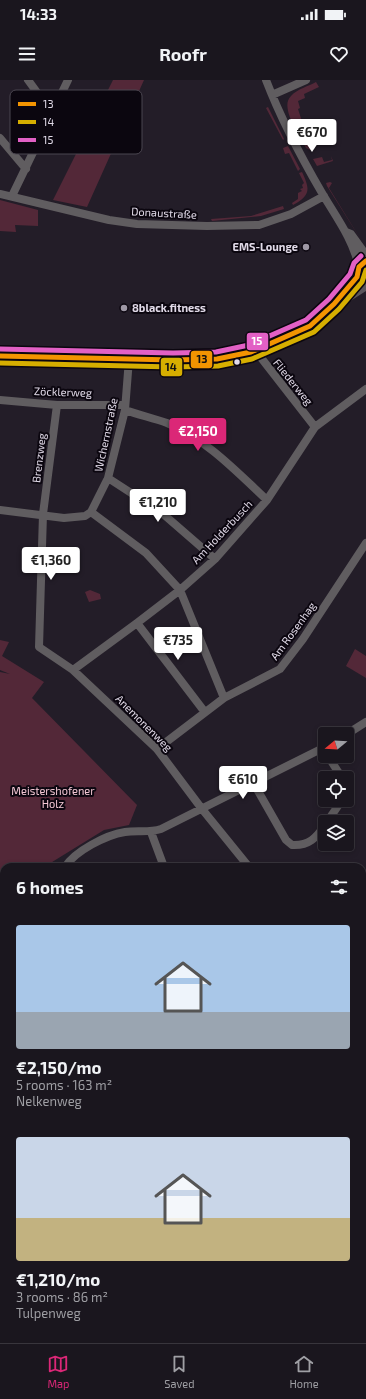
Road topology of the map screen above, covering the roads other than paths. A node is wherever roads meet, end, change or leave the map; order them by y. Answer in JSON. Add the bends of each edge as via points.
{"nodes":[{"id":1,"x":28,"y":80,"type":"edge"},
{"id":2,"x":68,"y":80,"type":"edge"},
{"id":3,"x":266,"y":80,"type":"edge"},
{"id":4,"x":306,"y":80,"type":"edge"},
{"id":5,"x":35,"y":90,"type":"edge"},
{"id":6,"x":63,"y":90,"type":"edge"},
{"id":7,"x":272,"y":95,"type":"junction"},
{"id":8,"x":0,"y":138,"type":"edge"},
{"id":9,"x":10,"y":150,"type":"edge"},
{"id":10,"x":13,"y":154,"type":"edge"},
{"id":11,"x":33,"y":154,"type":"edge"},
{"id":12,"x":26,"y":169,"type":"junction"},
{"id":13,"x":0,"y":194,"type":"edge"},
{"id":14,"x":12,"y":196,"type":"junction"},
{"id":15,"x":324,"y":196,"type":"junction"},
{"id":16,"x":346,"y":232,"type":"junction"},
{"id":17,"x":366,"y":255,"type":"edge"},
{"id":18,"x":361,"y":267,"type":"edge"},
{"id":19,"x":366,"y":284,"type":"edge"},
{"id":20,"x":334,"y":304,"type":"junction"},
{"id":21,"x":255,"y":350,"type":"junction"},
{"id":22,"x":0,"y":356,"type":"edge"},
{"id":23,"x":129,"y":360,"type":"junction"},
{"id":24,"x":366,"y":389,"type":"edge"},
{"id":25,"x":0,"y":400,"type":"edge"},
{"id":26,"x":57,"y":405,"type":"junction"},
{"id":27,"x":125,"y":408,"type":"junction"},
{"id":28,"x":315,"y":427,"type":"junction"},
{"id":29,"x":108,"y":478,"type":"junction"},
{"id":30,"x":267,"y":500,"type":"junction"},
{"id":31,"x":0,"y":510,"type":"edge"},
{"id":32,"x":91,"y":512,"type":"junction"},
{"id":33,"x":43,"y":514,"type":"junction"},
{"id":34,"x":366,"y":543,"type":"edge"},
{"id":35,"x":215,"y":559,"type":"junction"},
{"id":36,"x":180,"y":590,"type":"junction"},
{"id":37,"x":137,"y":623,"type":"junction"},
{"id":38,"x":39,"y":647,"type":"joint"},
{"id":39,"x":73,"y":670,"type":"junction"},
{"id":40,"x":224,"y":698,"type":"junction"},
{"id":41,"x":204,"y":712,"type":"junction"},
{"id":42,"x":366,"y":722,"type":"edge"},
{"id":43,"x":354,"y":730,"type":"edge"},
{"id":44,"x":157,"y":748,"type":"junction"},
{"id":45,"x":318,"y":752,"type":"edge"},
{"id":46,"x":254,"y":784,"type":"junction"},
{"id":47,"x":202,"y":809,"type":"junction"},
{"id":48,"x":151,"y":832,"type":"junction"},
{"id":49,"x":318,"y":836,"type":"edge"},
{"id":50,"x":68,"y":863,"type":"edge"},
{"id":51,"x":163,"y":863,"type":"edge"},
{"id":52,"x":246,"y":863,"type":"edge"}],
"edges":[{"from":1,"to":5,"type":"street"},
{"from":2,"to":6,"type":"street"},
{"from":3,"to":7,"type":"street"},
{"from":4,"to":7,"type":"street"},
{"from":7,"to":15,"type":"street"},
{"from":8,"to":9,"type":"street"},
{"from":10,"to":12,"type":"street"},
{"from":11,"to":12,"type":"street"},
{"from":12,"to":14,"type":"street"},
{"from":13,"to":14,"type":"street","name":"Donaustraße"},
{"from":14,"to":15,"type":"street","name":"Donaustraße","via":[[109,220],[137,224],[206,226],[259,225],[291,214]]},
{"from":15,"to":16,"type":"street"},
{"from":16,"to":17,"type":"street","via":[[351,234]]},
{"from":16,"to":18,"type":"street"},
{"from":18,"to":19,"type":"main road","via":[[361,280]]},
{"from":18,"to":20,"type":"main road","via":[[357,277]]},
{"from":19,"to":20,"type":"main road"},
{"from":20,"to":21,"type":"main road","via":[[310,326]]},
{"from":21,"to":23,"type":"main road","via":[[217,359]]},
{"from":21,"to":28,"type":"street","name":"Fliederweg"},
{"from":22,"to":23,"type":"main road"},
{"from":23,"to":27,"type":"street","name":"Wichernstraße"},
{"from":24,"to":28,"type":"street","name":"Am Holderbusch"},
{"from":25,"to":26,"type":"street","name":"Zöcklerweg"},
{"from":26,"to":27,"type":"street","name":"Zöcklerweg"},
{"from":26,"to":33,"type":"street","name":"Brenzweg"},
{"from":27,"to":29,"type":"street","name":"Wichernstraße"},
{"from":27,"to":30,"type":"street","name":"Zöcklerweg","via":[[167,423],[198,439],[218,454]]},
{"from":28,"to":30,"type":"street","name":"Am Holderbusch"},
{"from":29,"to":32,"type":"street","name":"Wichernstraße"},
{"from":29,"to":35,"type":"street","via":[[162,513]]},
{"from":30,"to":35,"type":"street","name":"Am Holderbusch"},
{"from":31,"to":33,"type":"street"},
{"from":32,"to":33,"type":"street","via":[[85,516],[64,518]]},
{"from":32,"to":36,"type":"street","via":[[146,553]]},
{"from":33,"to":38,"type":"street","name":"Brenzweg"},
{"from":34,"to":40,"type":"street","name":"Am Rosenhag","via":[[303,639],[280,669]]},
{"from":35,"to":36,"type":"street","name":"Am Holderbusch"},
{"from":36,"to":37,"type":"street","name":"Am Holderbusch"},
{"from":36,"to":40,"type":"street"},
{"from":37,"to":39,"type":"street","name":"Am Holderbusch"},
{"from":37,"to":41,"type":"street"},
{"from":38,"to":39,"type":"street","name":"Anemonenweg"},
{"from":39,"to":44,"type":"street","name":"Anemonenweg"},
{"from":40,"to":41,"type":"street","name":"Am Rosenhag"},
{"from":41,"to":44,"type":"street","name":"Am Rosenhag"},
{"from":42,"to":43,"type":"street"},
{"from":44,"to":47,"type":"street","name":"Anemonenweg"},
{"from":45,"to":46,"type":"street"},
{"from":46,"to":47,"type":"street"},
{"from":46,"to":49,"type":"street","via":[[286,840],[292,845],[303,845]]},
{"from":47,"to":48,"type":"street"},
{"from":47,"to":52,"type":"street","name":"Anemonenweg"},
{"from":48,"to":50,"type":"street","via":[[125,832],[102,839]]},
{"from":48,"to":51,"type":"street"}]}
